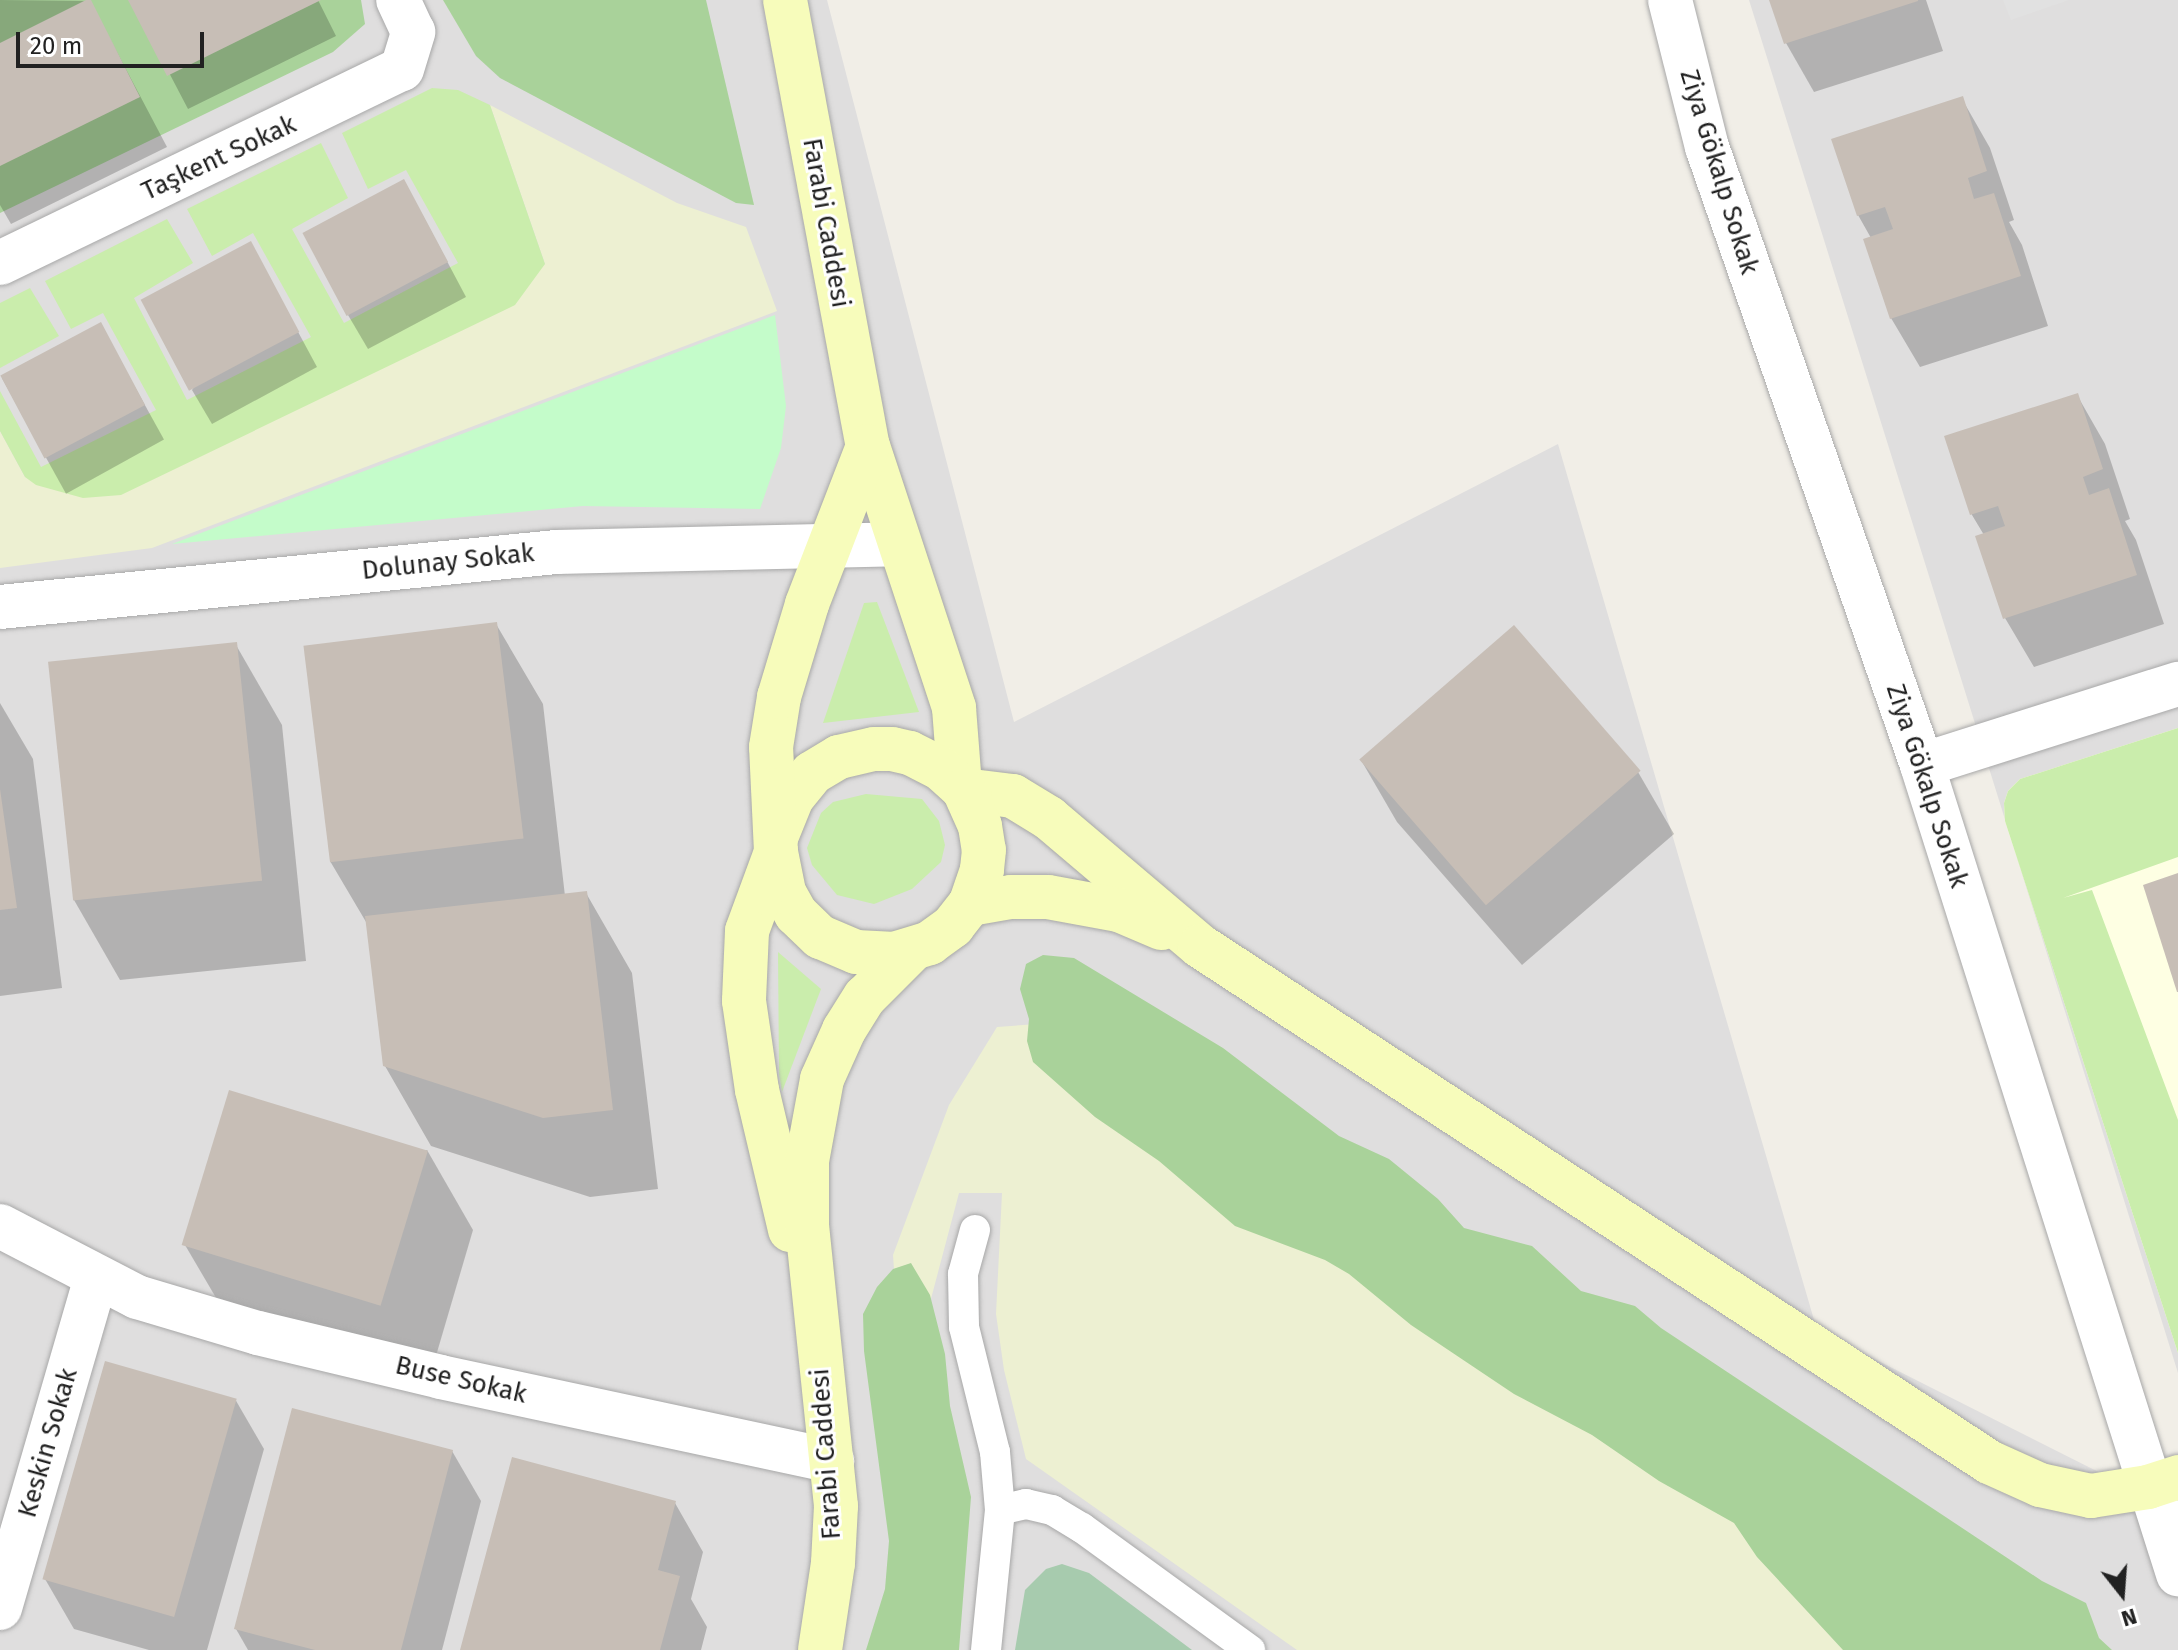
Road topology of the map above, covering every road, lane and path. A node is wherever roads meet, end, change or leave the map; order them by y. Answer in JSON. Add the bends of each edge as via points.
{"nodes":[{"id":1,"x":785,"y":0,"type":"edge"},
{"id":2,"x":1670,"y":0,"type":"edge"},
{"id":3,"x":405,"y":16,"type":"edge"},
{"id":4,"x":0,"y":263,"type":"edge"},
{"id":5,"x":868,"y":446,"type":"junction"},
{"id":6,"x":898,"y":544,"type":"junction"},
{"id":7,"x":832,"y":548,"type":"junction"},
{"id":8,"x":0,"y":607,"type":"edge"},
{"id":9,"x":2178,"y":684,"type":"edge"},
{"id":10,"x":1922,"y":765,"type":"junction"},
{"id":11,"x":962,"y":788,"type":"junction"},
{"id":12,"x":776,"y":844,"type":"junction"},
{"id":13,"x":970,"y":904,"type":"junction"},
{"id":14,"x":1200,"y":946,"type":"junction"},
{"id":15,"x":911,"y":951,"type":"junction"},
{"id":16,"x":0,"y":1226,"type":"edge"},
{"id":17,"x":975,"y":1230,"type":"dead end"},
{"id":18,"x":96,"y":1278,"type":"junction"},
{"id":19,"x":819,"y":1353,"type":"junction"},
{"id":20,"x":832,"y":1461,"type":"junction"},
{"id":21,"x":2163,"y":1482,"type":"edge"},
{"id":22,"x":1000,"y":1510,"type":"junction"},
{"id":23,"x":2178,"y":1574,"type":"edge"},
{"id":24,"x":0,"y":1608,"type":"edge"},
{"id":25,"x":820,"y":1650,"type":"edge"},
{"id":26,"x":986,"y":1650,"type":"edge"},
{"id":27,"x":1250,"y":1650,"type":"edge"}],
"edges":[{"from":1,"to":5,"type":"street","name":"Farabi Caddesi"},
{"from":2,"to":10,"type":"street","name":"Ziya Gökalp Sokak","via":[[1707,147]]},
{"from":3,"to":4,"type":"street","name":"Taşkent Sokak","via":[[402,69]]},
{"from":5,"to":6,"type":"street","name":"Farabi Caddesi"},
{"from":5,"to":7,"type":"street"},
{"from":6,"to":7,"type":"street","name":"Dolunay Sokak"},
{"from":6,"to":11,"type":"street","name":"Farabi Caddesi","via":[[954,708]]},
{"from":7,"to":8,"type":"street","name":"Dolunay Sokak","via":[[556,552]]},
{"from":7,"to":12,"type":"street","via":[[807,604],[779,697],[771,747]]},
{"from":9,"to":10,"type":"street"},
{"from":10,"to":21,"type":"street","name":"Ziya Gökalp Sokak"},
{"from":11,"to":12,"type":"street","via":[[941,769],[910,753],[874,749],[839,757],[812,773],[792,798]]},
{"from":11,"to":13,"type":"street","via":[[980,826],[984,850]]},
{"from":11,"to":14,"type":"street","via":[[1013,796],[1049,818]]},
{"from":12,"to":15,"type":"street","via":[[784,892],[796,914],[820,937],[875,955]]},
{"from":12,"to":19,"type":"street","via":[[747,931],[744,1001],[757,1090]]},
{"from":13,"to":14,"type":"street","via":[[1011,897],[1080,901],[1119,910]]},
{"from":13,"to":15,"type":"street","via":[[953,926]]},
{"from":14,"to":21,"type":"street","via":[[1989,1462],[2040,1485],[2091,1496]]},
{"from":15,"to":19,"type":"street","via":[[865,997],[844,1030],[814,1107],[807,1224]]},
{"from":16,"to":18,"type":"street","name":"Buse Sokak"},
{"from":17,"to":22,"type":"lane","via":[[963,1274],[964,1327],[995,1452]]},
{"from":18,"to":20,"type":"street","name":"Buse Sokak","via":[[137,1297],[258,1333]]},
{"from":18,"to":24,"type":"street","name":"Keskin Sokak"},
{"from":19,"to":20,"type":"street","name":"Farabi Caddesi"},
{"from":20,"to":25,"type":"street","name":"Farabi Caddesi","via":[[833,1563]]},
{"from":21,"to":23,"type":"street","name":"Ziya Gökalp Sokak"},
{"from":22,"to":26,"type":"lane"},
{"from":22,"to":27,"type":"lane","via":[[1026,1504],[1052,1510]]}]}
